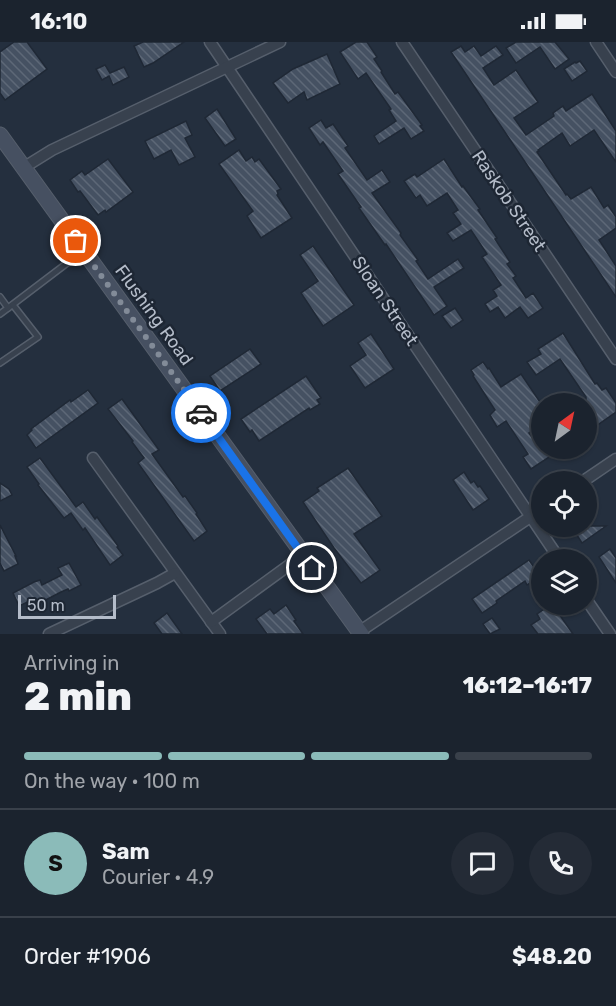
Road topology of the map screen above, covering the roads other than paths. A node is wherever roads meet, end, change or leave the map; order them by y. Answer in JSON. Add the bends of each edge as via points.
{"nodes":[{"id":1,"x":210,"y":42,"type":"edge"},
{"id":2,"x":280,"y":42,"type":"edge"},
{"id":3,"x":402,"y":42,"type":"edge"},
{"id":4,"x":596,"y":42,"type":"edge"},
{"id":5,"x":227,"y":67,"type":"junction"},
{"id":6,"x":616,"y":72,"type":"edge"},
{"id":7,"x":0,"y":135,"type":"edge"},
{"id":8,"x":23,"y":168,"type":"junction"},
{"id":9,"x":83,"y":251,"type":"junction"},
{"id":10,"x":0,"y":297,"type":"edge"},
{"id":11,"x":11,"y":307,"type":"junction"},
{"id":12,"x":0,"y":314,"type":"edge"},
{"id":13,"x":616,"y":359,"type":"edge"},
{"id":14,"x":0,"y":363,"type":"edge"},
{"id":15,"x":93,"y":458,"type":"dead end"},
{"id":16,"x":616,"y":459,"type":"edge"},
{"id":17,"x":597,"y":472,"type":"edge"},
{"id":18,"x":530,"y":516,"type":"junction"},
{"id":19,"x":552,"y":549,"type":"edge"},
{"id":20,"x":303,"y":555,"type":"junction"},
{"id":21,"x":175,"y":573,"type":"junction"},
{"id":22,"x":597,"y":615,"type":"edge"},
{"id":23,"x":211,"y":622,"type":"junction"},
{"id":24,"x":360,"y":633,"type":"edge"},
{"id":25,"x":49,"y":634,"type":"edge"},
{"id":26,"x":220,"y":634,"type":"edge"},
{"id":27,"x":610,"y":634,"type":"edge"}],
"edges":[{"from":1,"to":5,"type":"street","name":"Sloan Street"},
{"from":2,"to":5,"type":"street"},
{"from":3,"to":13,"type":"street","name":"Raskob Street"},
{"from":4,"to":6,"type":"street"},
{"from":5,"to":8,"type":"street","via":[[52,150]]},
{"from":5,"to":18,"type":"street","name":"Sloan Street"},
{"from":7,"to":8,"type":"main road","name":"Flushing Road"},
{"from":8,"to":9,"type":"main road","name":"Flushing Road"},
{"from":9,"to":11,"type":"lane"},
{"from":9,"to":20,"type":"main road","name":"Flushing Road"},
{"from":10,"to":11,"type":"lane"},
{"from":11,"to":12,"type":"lane"},
{"from":11,"to":14,"type":"lane","via":[[38,337]]},
{"from":15,"to":21,"type":"street"},
{"from":16,"to":17,"type":"street"},
{"from":18,"to":19,"type":"street","name":"Sloan Street"},
{"from":18,"to":24,"type":"street"},
{"from":20,"to":23,"type":"street"},
{"from":20,"to":24,"type":"main road","name":"Flushing Road"},
{"from":21,"to":23,"type":"street"},
{"from":21,"to":25,"type":"street"},
{"from":22,"to":27,"type":"street"},
{"from":23,"to":26,"type":"street"}]}
